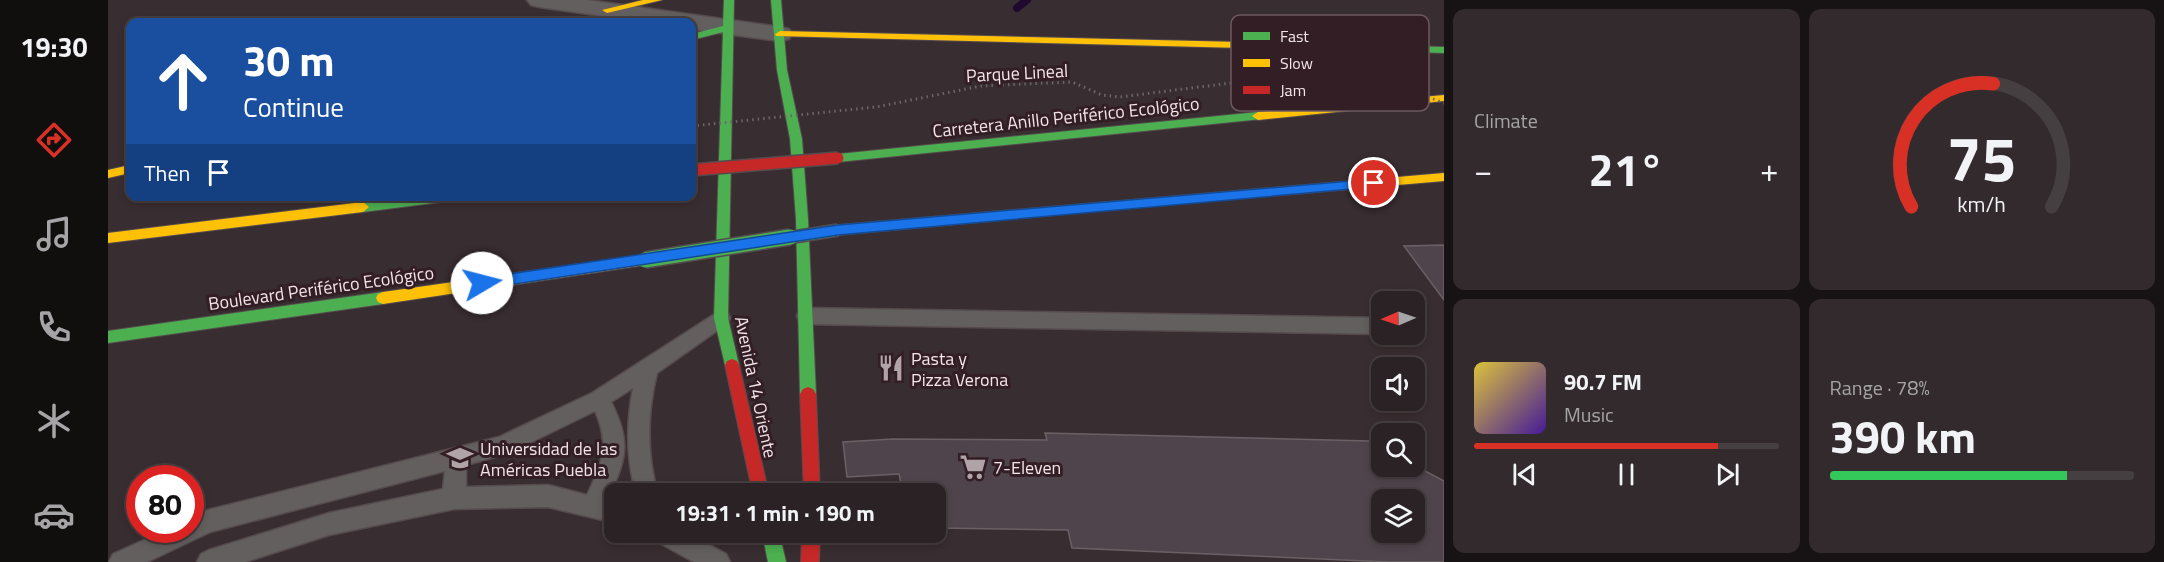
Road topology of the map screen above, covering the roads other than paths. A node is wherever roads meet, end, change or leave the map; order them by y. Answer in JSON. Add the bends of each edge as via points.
{"nodes":[{"id":1,"x":539,"y":0,"type":"edge"},
{"id":2,"x":657,"y":0,"type":"edge"},
{"id":3,"x":729,"y":0,"type":"edge"},
{"id":4,"x":776,"y":0,"type":"edge"},
{"id":5,"x":565,"y":2,"type":"edge"},
{"id":6,"x":607,"y":10,"type":"junction"},
{"id":7,"x":580,"y":18,"type":"edge"},
{"id":8,"x":659,"y":18,"type":"edge"},
{"id":9,"x":696,"y":24,"type":"edge"},
{"id":10,"x":728,"y":28,"type":"junction"},
{"id":11,"x":780,"y":34,"type":"junction"},
{"id":12,"x":696,"y":36,"type":"edge"},
{"id":13,"x":1231,"y":45,"type":"edge"},
{"id":14,"x":1429,"y":50,"type":"edge"},
{"id":15,"x":1444,"y":50,"type":"edge"},
{"id":16,"x":1444,"y":101,"type":"edge"},
{"id":17,"x":1429,"y":102,"type":"edge"},
{"id":18,"x":1338,"y":111,"type":"edge"},
{"id":19,"x":126,"y":170,"type":"edge"},
{"id":20,"x":696,"y":170,"type":"edge"},
{"id":21,"x":108,"y":174,"type":"edge"},
{"id":22,"x":1444,"y":177,"type":"edge"},
{"id":23,"x":415,"y":201,"type":"edge"},
{"id":24,"x":108,"y":238,"type":"edge"},
{"id":25,"x":806,"y":316,"type":"junction"},
{"id":26,"x":721,"y":318,"type":"junction"},
{"id":27,"x":1371,"y":326,"type":"edge"},
{"id":28,"x":108,"y":337,"type":"edge"},
{"id":29,"x":648,"y":368,"type":"junction"},
{"id":30,"x":599,"y":399,"type":"junction"},
{"id":31,"x":456,"y":459,"type":"junction"},
{"id":32,"x":607,"y":483,"type":"edge"},
{"id":33,"x":644,"y":483,"type":"edge"},
{"id":34,"x":758,"y":483,"type":"edge"},
{"id":35,"x":812,"y":483,"type":"edge"},
{"id":36,"x":454,"y":498,"type":"junction"},
{"id":37,"x":604,"y":509,"type":"edge"},
{"id":38,"x":204,"y":523,"type":"edge"},
{"id":39,"x":161,"y":543,"type":"edge"},
{"id":40,"x":683,"y":543,"type":"edge"},
{"id":41,"x":773,"y":543,"type":"edge"},
{"id":42,"x":811,"y":543,"type":"edge"},
{"id":43,"x":121,"y":562,"type":"edge"},
{"id":44,"x":209,"y":562,"type":"edge"},
{"id":45,"x":718,"y":562,"type":"edge"},
{"id":46,"x":777,"y":562,"type":"edge"},
{"id":47,"x":810,"y":562,"type":"edge"}],
"edges":[{"from":1,"to":5,"type":"street"},
{"from":2,"to":6,"type":"main road"},
{"from":3,"to":10,"type":"main road","name":"Avenida 14 Oriente"},
{"from":4,"to":11,"type":"main road"},
{"from":5,"to":6,"type":"street"},
{"from":5,"to":7,"type":"street"},
{"from":6,"to":8,"type":"street"},
{"from":9,"to":10,"type":"street"},
{"from":10,"to":11,"type":"street"},
{"from":10,"to":12,"type":"main road"},
{"from":10,"to":26,"type":"main road","name":"Avenida 14 Oriente"},
{"from":11,"to":13,"type":"main road"},
{"from":11,"to":25,"type":"main road","via":[[782,70],[796,140]]},
{"from":14,"to":15,"type":"main road"},
{"from":16,"to":17,"type":"main road","name":"Carretera Anillo Periférico Ecológico","bridge":true},
{"from":18,"to":20,"type":"main road","name":"Carretera Anillo Periférico Ecológico","bridge":true},
{"from":19,"to":21,"type":"main road"},
{"from":22,"to":28,"type":"main road","name":"Boulevard Periférico Ecológico","bridge":true,"via":[[838,230]]},
{"from":23,"to":24,"type":"main road"},
{"from":25,"to":27,"type":"lane"},
{"from":25,"to":35,"type":"main road"},
{"from":26,"to":29,"type":"lane"},
{"from":26,"to":34,"type":"main road","name":"Avenida 14 Oriente"},
{"from":29,"to":30,"type":"lane"},
{"from":29,"to":33,"type":"lane","via":[[636,432]]},
{"from":30,"to":31,"type":"lane","via":[[502,446]]},
{"from":30,"to":32,"type":"lane","via":[[614,432],[614,454]]},
{"from":31,"to":36,"type":"lane"},
{"from":31,"to":38,"type":"lane"},
{"from":36,"to":37,"type":"lane","via":[[548,496]]},
{"from":36,"to":44,"type":"lane","via":[[329,524]]},
{"from":39,"to":43,"type":"lane"},
{"from":40,"to":45,"type":"lane"},
{"from":41,"to":46,"type":"main road"},
{"from":42,"to":47,"type":"main road"}]}
